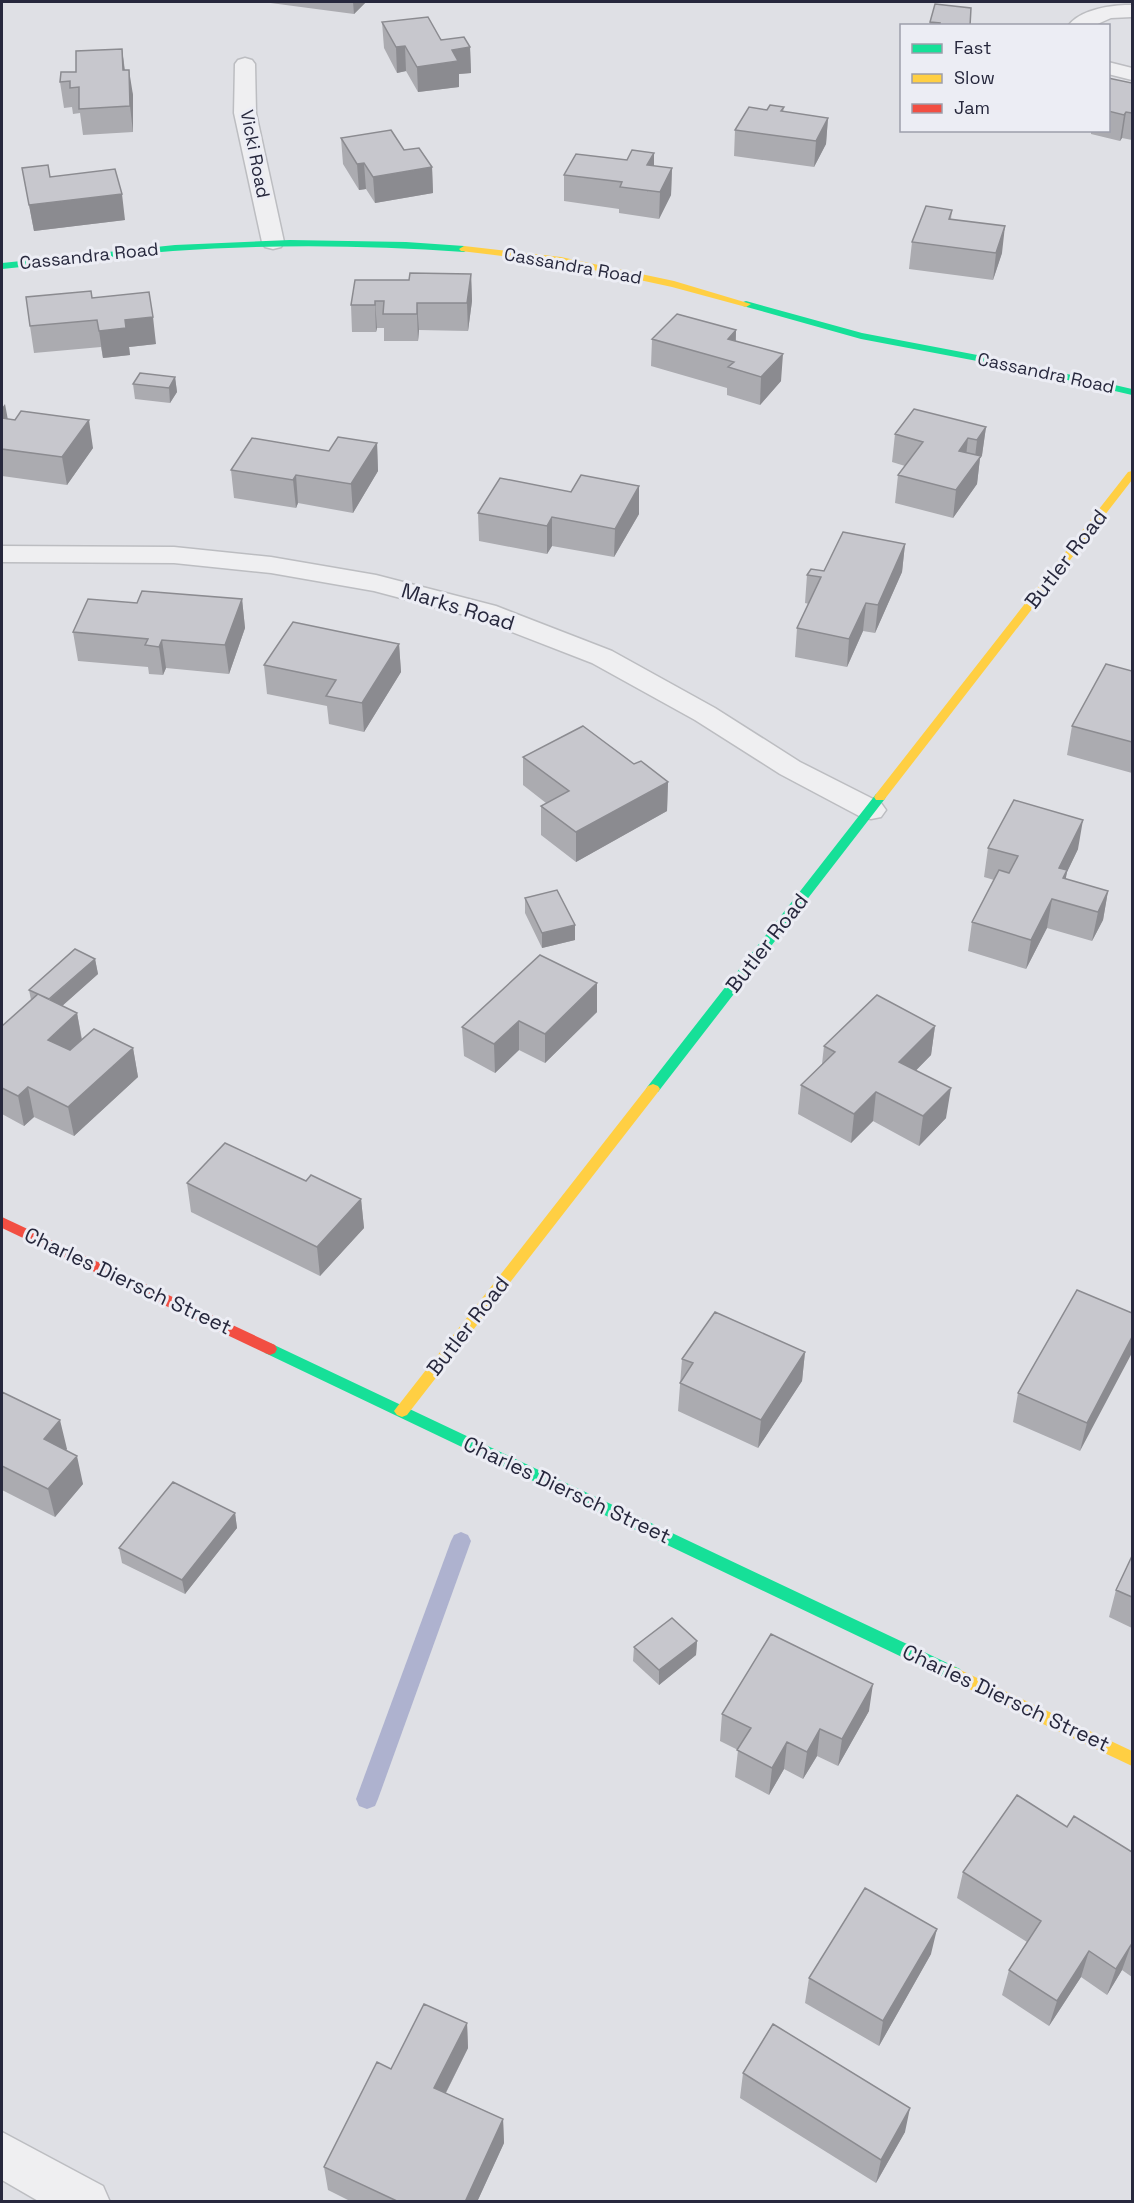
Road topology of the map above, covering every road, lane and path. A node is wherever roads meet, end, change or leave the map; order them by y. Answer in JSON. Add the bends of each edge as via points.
{"nodes":[{"id":1,"x":1132,"y":11,"type":"edge"},
{"id":2,"x":1081,"y":24,"type":"edge"},
{"id":3,"x":245,"y":64,"type":"dead end"},
{"id":4,"x":1110,"y":69,"type":"edge"},
{"id":5,"x":1132,"y":74,"type":"edge"},
{"id":6,"x":273,"y":242,"type":"junction"},
{"id":7,"x":2,"y":266,"type":"edge"},
{"id":8,"x":1132,"y":392,"type":"edge"},
{"id":9,"x":1132,"y":474,"type":"edge"},
{"id":10,"x":2,"y":554,"type":"edge"},
{"id":11,"x":871,"y":810,"type":"junction"},
{"id":12,"x":2,"y":1222,"type":"edge"},
{"id":13,"x":402,"y":1411,"type":"junction"},
{"id":14,"x":1132,"y":1759,"type":"edge"},
{"id":15,"x":2,"y":2155,"type":"edge"},
{"id":16,"x":87,"y":2202,"type":"edge"}],
"edges":[{"from":1,"to":2,"type":"street","via":[[1107,13]]},
{"from":3,"to":6,"type":"street","name":"Vicki Road","via":[[245,113]]},
{"from":4,"to":5,"type":"street"},
{"from":6,"to":7,"type":"street","name":"Cassandra Road","via":[[101,253]]},
{"from":6,"to":8,"type":"street","name":"Cassandra Road","via":[[461,249],[561,260],[674,284],[861,336]]},
{"from":9,"to":11,"type":"street","name":"Butler Road"},
{"from":10,"to":11,"type":"street","name":"Marks Road","via":[[174,555],[271,565],[376,583],[486,612],[602,657],[705,714],[790,768]]},
{"from":11,"to":13,"type":"street","name":"Butler Road"},
{"from":12,"to":13,"type":"street","name":"Charles Diersch Street"},
{"from":13,"to":14,"type":"street","name":"Charles Diersch Street"},
{"from":15,"to":16,"type":"street"}]}
